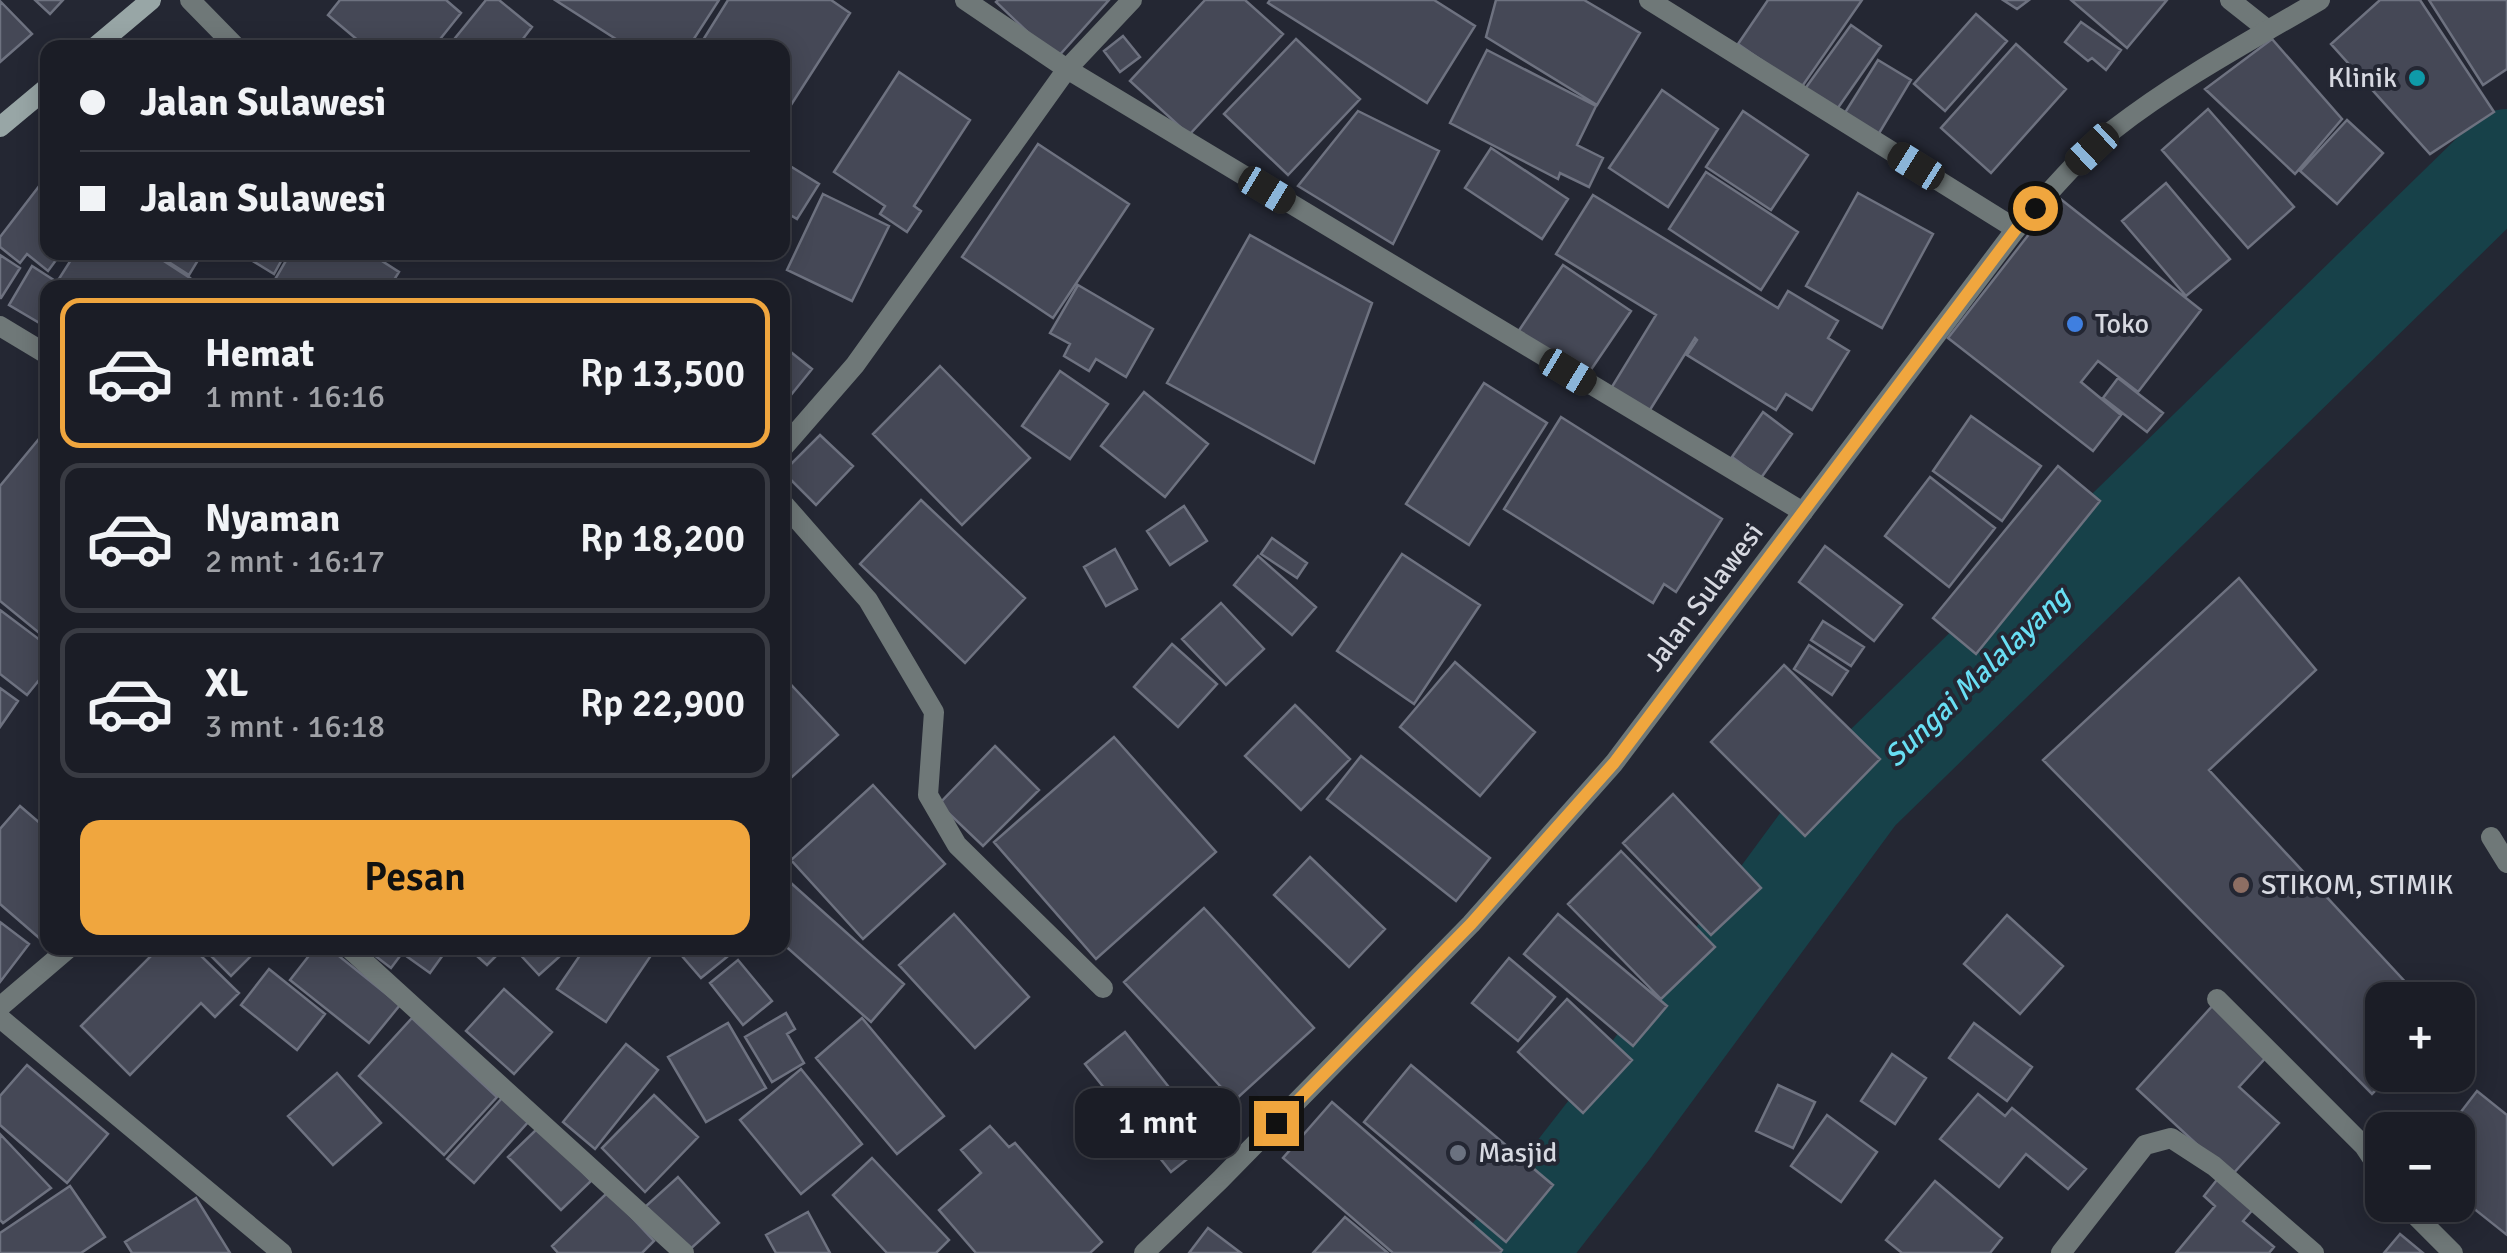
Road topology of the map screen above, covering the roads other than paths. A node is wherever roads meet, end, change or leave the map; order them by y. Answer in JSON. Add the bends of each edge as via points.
{"nodes":[{"id":1,"x":152,"y":0,"type":"edge"},
{"id":2,"x":190,"y":0,"type":"edge"},
{"id":3,"x":965,"y":0,"type":"edge"},
{"id":4,"x":1132,"y":0,"type":"edge"},
{"id":5,"x":1650,"y":0,"type":"edge"},
{"id":6,"x":2230,"y":0,"type":"edge"},
{"id":7,"x":2320,"y":0,"type":"edge"},
{"id":8,"x":2268,"y":30,"type":"junction"},
{"id":9,"x":104,"y":40,"type":"edge"},
{"id":10,"x":229,"y":40,"type":"edge"},
{"id":11,"x":1066,"y":69,"type":"junction"},
{"id":12,"x":40,"y":94,"type":"edge"},
{"id":13,"x":0,"y":127,"type":"edge"},
{"id":14,"x":2016,"y":229,"type":"junction"},
{"id":15,"x":0,"y":326,"type":"edge"},
{"id":16,"x":40,"y":350,"type":"edge"},
{"id":17,"x":790,"y":439,"type":"edge"},
{"id":18,"x":790,"y":511,"type":"edge"},
{"id":19,"x":1803,"y":512,"type":"junction"},
{"id":20,"x":2491,"y":837,"type":"dead end"},
{"id":21,"x":2507,"y":863,"type":"edge"},
{"id":22,"x":61,"y":955,"type":"edge"},
{"id":23,"x":357,"y":955,"type":"edge"},
{"id":24,"x":1103,"y":988,"type":"dead end"},
{"id":25,"x":2217,"y":999,"type":"dead end"},
{"id":26,"x":0,"y":1007,"type":"edge"},
{"id":27,"x":0,"y":1018,"type":"edge"},
{"id":28,"x":2365,"y":1148,"type":"edge"},
{"id":29,"x":2422,"y":1222,"type":"edge"},
{"id":30,"x":282,"y":1253,"type":"edge"},
{"id":31,"x":684,"y":1253,"type":"edge"},
{"id":32,"x":1144,"y":1253,"type":"edge"},
{"id":33,"x":2061,"y":1253,"type":"edge"},
{"id":34,"x":2314,"y":1253,"type":"edge"},
{"id":35,"x":2453,"y":1253,"type":"edge"}],
"edges":[{"from":1,"to":9,"type":"main road"},
{"from":2,"to":10,"type":"street"},
{"from":3,"to":11,"type":"street"},
{"from":4,"to":11,"type":"street"},
{"from":5,"to":14,"type":"street"},
{"from":6,"to":8,"type":"street"},
{"from":7,"to":8,"type":"street","name":"Jalan Sulawesi"},
{"from":8,"to":14,"type":"street","name":"Jalan Sulawesi","via":[[2111,132]]},
{"from":11,"to":17,"type":"street","via":[[855,366]]},
{"from":11,"to":19,"type":"street"},
{"from":12,"to":13,"type":"main road"},
{"from":14,"to":19,"type":"street","name":"Jalan Sulawesi"},
{"from":15,"to":16,"type":"street"},
{"from":18,"to":24,"type":"street","via":[[868,600],[934,712],[928,795],[957,846]]},
{"from":19,"to":32,"type":"street","name":"Jalan Sulawesi","via":[[1614,763],[1484,909]]},
{"from":20,"to":21,"type":"street"},
{"from":22,"to":26,"type":"street"},
{"from":23,"to":31,"type":"street"},
{"from":25,"to":28,"type":"street"},
{"from":27,"to":30,"type":"street"},
{"from":29,"to":35,"type":"street"},
{"from":33,"to":34,"type":"street","via":[[2145,1145],[2172,1138]]}]}
